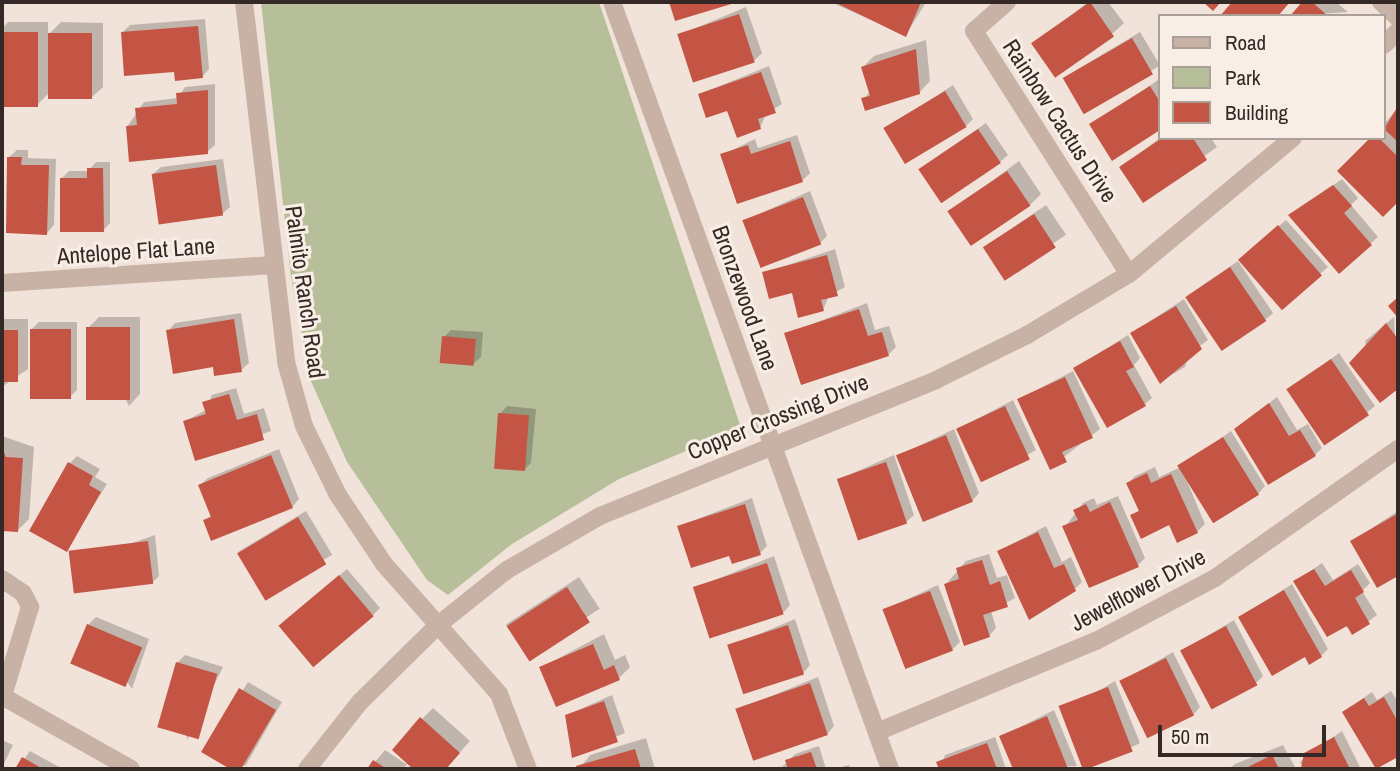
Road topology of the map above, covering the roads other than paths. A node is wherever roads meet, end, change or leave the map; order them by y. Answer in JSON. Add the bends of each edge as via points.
{"nodes":[{"id":1,"x":244,"y":2,"type":"edge"},
{"id":2,"x":612,"y":2,"type":"edge"},
{"id":3,"x":1007,"y":2,"type":"edge"},
{"id":4,"x":1381,"y":2,"type":"edge"},
{"id":5,"x":1398,"y":18,"type":"edge"},
{"id":6,"x":1291,"y":140,"type":"edge"},
{"id":7,"x":273,"y":265,"type":"junction"},
{"id":8,"x":1129,"y":274,"type":"junction"},
{"id":9,"x":2,"y":283,"type":"edge"},
{"id":10,"x":772,"y":447,"type":"junction"},
{"id":11,"x":1398,"y":449,"type":"edge"},
{"id":12,"x":2,"y":579,"type":"edge"},
{"id":13,"x":438,"y":625,"type":"junction"},
{"id":14,"x":2,"y":696,"type":"edge"},
{"id":15,"x":877,"y":732,"type":"junction"},
{"id":16,"x":131,"y":769,"type":"edge"},
{"id":17,"x":307,"y":769,"type":"edge"},
{"id":18,"x":528,"y":769,"type":"edge"},
{"id":19,"x":890,"y":769,"type":"edge"}],
"edges":[{"from":1,"to":7,"type":"street","name":"Palmito Ranch Road"},
{"from":2,"to":10,"type":"street","name":"Bronzewood Lane"},
{"from":3,"to":8,"type":"street","name":"Rainbow Cactus Drive","via":[[974,31]]},
{"from":4,"to":5,"type":"street"},
{"from":6,"to":8,"type":"street","name":"Copper Crossing Drive"},
{"from":7,"to":9,"type":"street","name":"Antelope Flat Lane"},
{"from":7,"to":13,"type":"street","name":"Palmito Ranch Road","via":[[286,362],[321,464],[384,564]]},
{"from":8,"to":10,"type":"street","name":"Copper Crossing Drive","via":[[975,362]]},
{"from":10,"to":13,"type":"street","name":"Copper Crossing Drive","via":[[600,516],[507,570]]},
{"from":10,"to":15,"type":"street","name":"Bronzewood Lane"},
{"from":11,"to":15,"type":"street","name":"Jewelflower Drive","via":[[1264,547],[1178,598],[1037,668]]},
{"from":12,"to":14,"type":"street","via":[[23,593],[30,607]]},
{"from":13,"to":17,"type":"street","name":"Copper Crossing Drive","via":[[360,702]]},
{"from":13,"to":18,"type":"street","name":"Palmito Ranch Road","via":[[499,694]]},
{"from":14,"to":16,"type":"street"},
{"from":15,"to":19,"type":"street","name":"Bronzewood Lane"}]}
